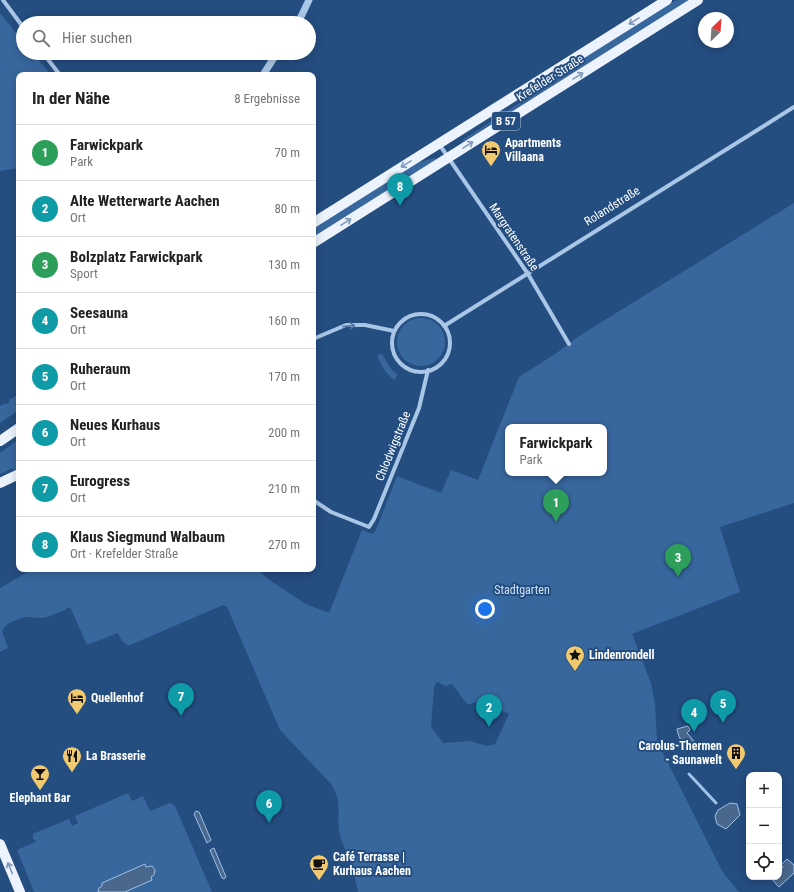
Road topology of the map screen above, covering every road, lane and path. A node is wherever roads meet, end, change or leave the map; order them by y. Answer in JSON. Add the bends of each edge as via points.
{"nodes":[{"id":1,"x":3,"y":0,"type":"edge"},
{"id":2,"x":309,"y":0,"type":"edge"},
{"id":3,"x":667,"y":0,"type":"edge"},
{"id":4,"x":698,"y":0,"type":"edge"},
{"id":5,"x":301,"y":16,"type":"edge"},
{"id":6,"x":16,"y":18,"type":"edge"},
{"id":7,"x":48,"y":60,"type":"edge"},
{"id":8,"x":273,"y":60,"type":"edge"},
{"id":9,"x":58,"y":72,"type":"edge"},
{"id":10,"x":265,"y":72,"type":"edge"},
{"id":11,"x":794,"y":107,"type":"edge"},
{"id":12,"x":439,"y":144,"type":"junction"},
{"id":13,"x":448,"y":157,"type":"junction"},
{"id":14,"x":316,"y":221,"type":"edge"},
{"id":15,"x":316,"y":241,"type":"edge"},
{"id":16,"x":528,"y":274,"type":"junction"},
{"id":17,"x":444,"y":326,"type":"junction"},
{"id":18,"x":394,"y":331,"type":"junction"},
{"id":19,"x":316,"y":338,"type":"edge"},
{"id":20,"x":569,"y":344,"type":"dead end"},
{"id":21,"x":428,"y":370,"type":"junction"},
{"id":22,"x":16,"y":430,"type":"edge"},
{"id":23,"x":0,"y":441,"type":"edge"},
{"id":24,"x":16,"y":475,"type":"edge"},
{"id":25,"x":0,"y":483,"type":"edge"},
{"id":26,"x":316,"y":502,"type":"edge"},
{"id":27,"x":0,"y":844,"type":"edge"},
{"id":28,"x":20,"y":892,"type":"edge"}],
"edges":[{"from":1,"to":6,"type":"street"},
{"from":2,"to":5,"type":"street"},
{"from":3,"to":12,"type":"main road","name":"Krefelder Straße","number":"B 57","one_way":true},
{"from":13,"to":4,"type":"main road","name":"Krefelder Straße","number":"B 57","one_way":true},
{"from":7,"to":9,"type":"street"},
{"from":8,"to":10,"type":"street"},
{"from":11,"to":16,"type":"street","name":"Rolandstraße"},
{"from":12,"to":13,"type":"street","name":"Margratenstraße"},
{"from":12,"to":14,"type":"main road","name":"Krefelder Straße","number":"B 57","one_way":true},
{"from":15,"to":13,"type":"main road","name":"Krefelder Straße","number":"B 57","one_way":true},
{"from":13,"to":16,"type":"street","name":"Margratenstraße"},
{"from":16,"to":17,"type":"street","name":"Rolandstraße"},
{"from":16,"to":20,"type":"street","name":"Margratenstraße"},
{"from":17,"to":18,"type":"street","via":[[430,316],[418,314],[406,318]]},
{"from":17,"to":21,"type":"street","via":[[448,333],[449,348],[442,362]]},
{"from":19,"to":18,"type":"street","one_way":true,"via":[[346,325],[365,325]]},
{"from":18,"to":21,"type":"street","via":[[393,349],[402,365],[419,371]]},
{"from":21,"to":26,"type":"street","name":"Chlodwigstraße","via":[[419,408],[369,527],[331,512]]},
{"from":22,"to":23,"type":"main road"},
{"from":24,"to":25,"type":"main road"},
{"from":28,"to":27,"type":"main road","one_way":true}]}
